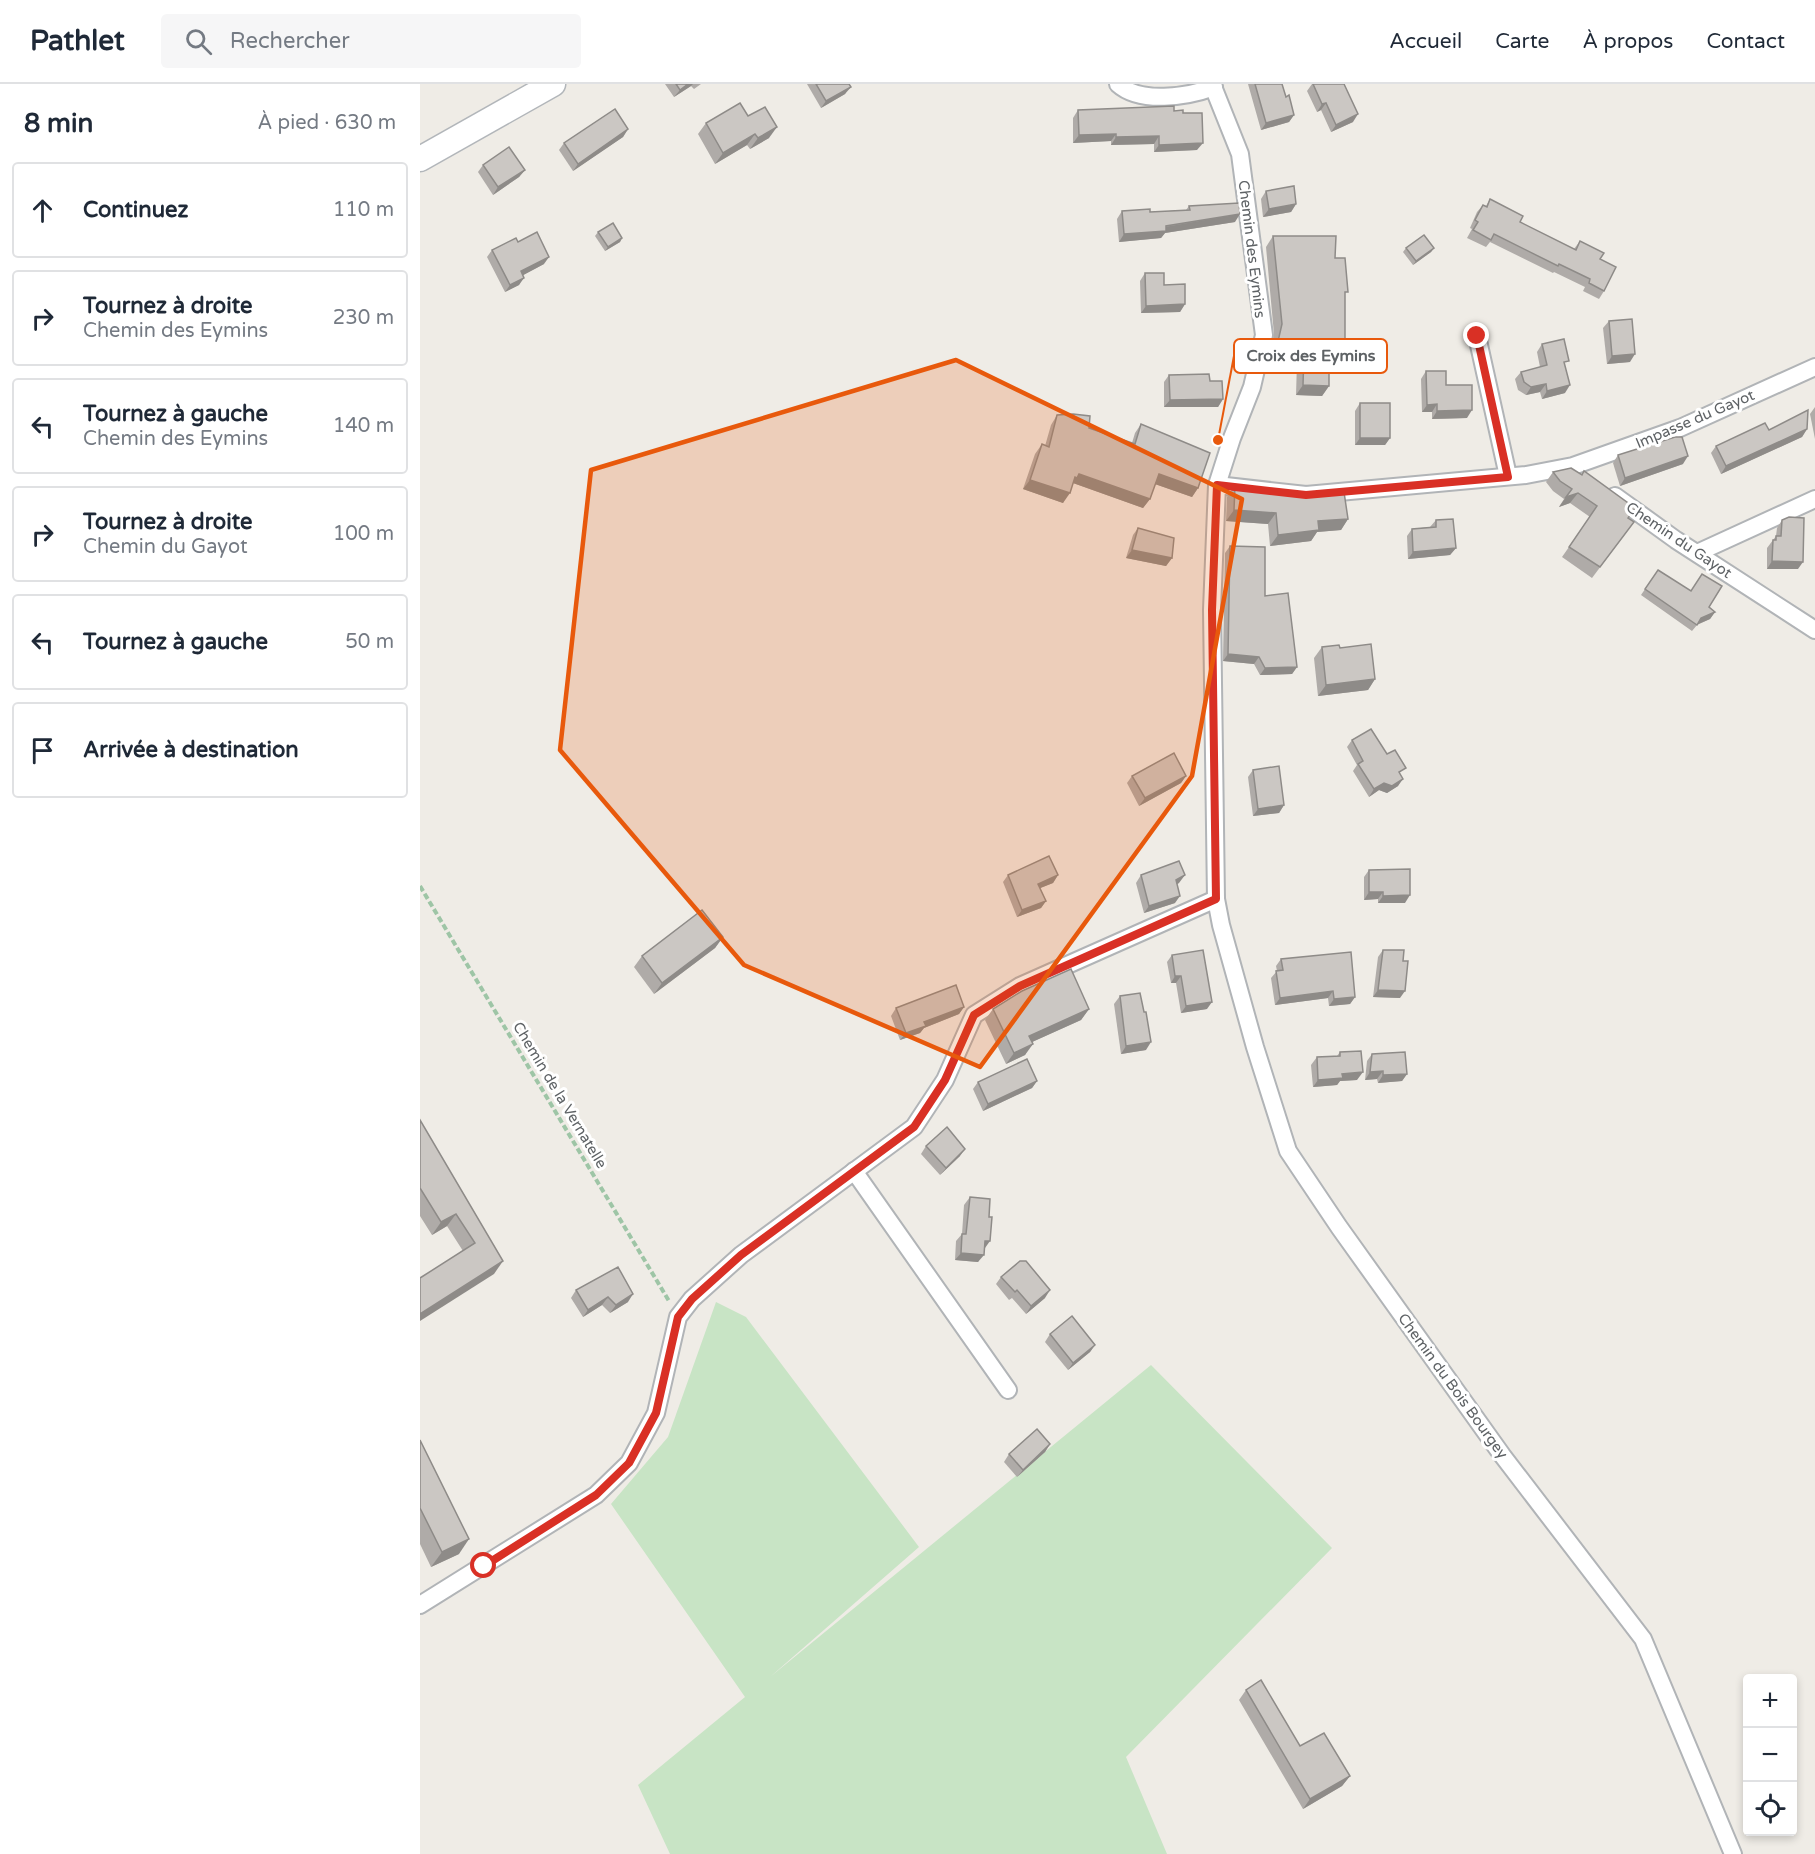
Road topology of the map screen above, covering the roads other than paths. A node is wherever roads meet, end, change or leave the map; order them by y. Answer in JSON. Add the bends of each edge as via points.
{"nodes":[{"id":1,"x":553,"y":84,"type":"edge"},
{"id":2,"x":1118,"y":84,"type":"edge"},
{"id":3,"x":1213,"y":86,"type":"edge"},
{"id":4,"x":420,"y":159,"type":"edge"},
{"id":5,"x":1477,"y":336,"type":"dead end"},
{"id":6,"x":1815,"y":367,"type":"edge"},
{"id":7,"x":1573,"y":466,"type":"junction"},
{"id":8,"x":1508,"y":477,"type":"junction"},
{"id":9,"x":1217,"y":485,"type":"junction"},
{"id":10,"x":1815,"y":500,"type":"edge"},
{"id":11,"x":1697,"y":553,"type":"junction"},
{"id":12,"x":1815,"y":630,"type":"edge"},
{"id":13,"x":1216,"y":899,"type":"junction"},
{"id":14,"x":854,"y":1171,"type":"junction"},
{"id":15,"x":1008,"y":1390,"type":"dead end"},
{"id":16,"x":420,"y":1605,"type":"edge"},
{"id":17,"x":1733,"y":1854,"type":"edge"}],
"edges":[{"from":1,"to":4,"type":"street"},
{"from":2,"to":3,"type":"street","via":[[1127,92],[1149,96],[1195,94]]},
{"from":3,"to":9,"type":"street","name":"Chemin des Eymins","via":[[1240,154],[1264,335],[1252,387]]},
{"from":5,"to":8,"type":"street"},
{"from":6,"to":7,"type":"street","name":"Impasse du Gayot","via":[[1680,428]]},
{"from":7,"to":8,"type":"street"},
{"from":7,"to":11,"type":"street","name":"Chemin du Gayot"},
{"from":8,"to":9,"type":"street","via":[[1306,495]]},
{"from":9,"to":13,"type":"street","name":"Chemin des Eymins","via":[[1212,610]]},
{"from":10,"to":11,"type":"street"},
{"from":11,"to":12,"type":"street","name":"Chemin du Gayot"},
{"from":13,"to":14,"type":"street","via":[[1020,986],[974,1015],[945,1080],[914,1127]]},
{"from":13,"to":17,"type":"street","name":"Chemin du Bois Bourgey","via":[[1252,1036],[1288,1151],[1495,1445],[1643,1639]]},
{"from":14,"to":15,"type":"street"},
{"from":14,"to":16,"type":"street","via":[[741,1255],[692,1299],[678,1317],[656,1413],[629,1463],[596,1495]]}]}
